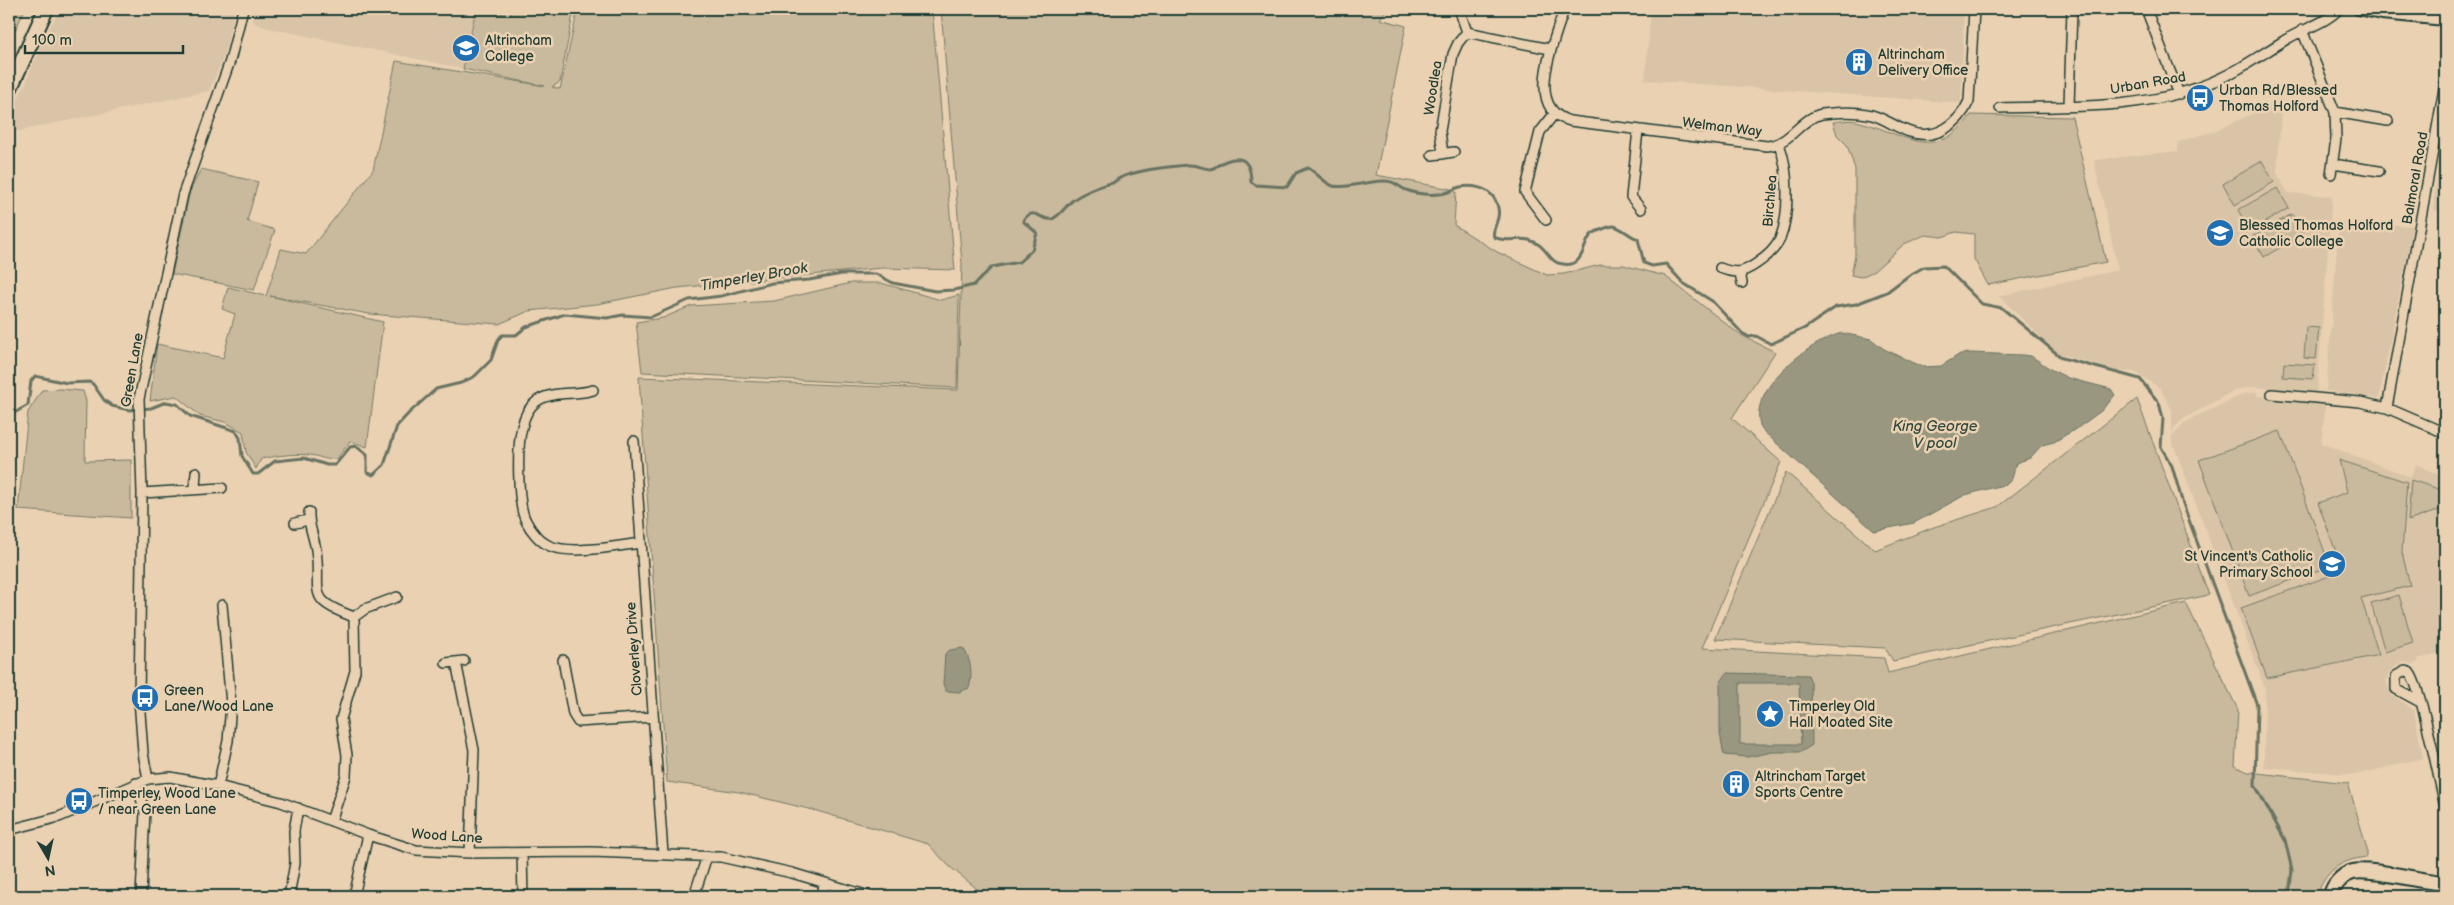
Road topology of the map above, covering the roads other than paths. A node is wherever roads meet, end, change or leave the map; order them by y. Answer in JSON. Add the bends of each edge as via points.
{"nodes":[{"id":1,"x":46,"y":9,"type":"edge"},
{"id":2,"x":242,"y":9,"type":"edge"},
{"id":3,"x":1459,"y":9,"type":"edge"},
{"id":4,"x":1564,"y":9,"type":"edge"},
{"id":5,"x":1974,"y":9,"type":"edge"},
{"id":6,"x":2072,"y":9,"type":"edge"},
{"id":7,"x":2146,"y":9,"type":"edge"},
{"id":8,"x":2339,"y":9,"type":"edge"},
{"id":9,"x":2358,"y":9,"type":"edge"},
{"id":10,"x":2445,"y":20,"type":"edge"},
{"id":11,"x":2302,"y":30,"type":"junction"},
{"id":12,"x":1467,"y":32,"type":"junction"},
{"id":13,"x":1550,"y":49,"type":"junction"},
{"id":14,"x":2445,"y":83,"type":"edge"},
{"id":15,"x":9,"y":90,"type":"edge"},
{"id":16,"x":2179,"y":94,"type":"junction"},
{"id":17,"x":2069,"y":106,"type":"junction"},
{"id":18,"x":2000,"y":108,"type":"dead end"},
{"id":19,"x":2335,"y":112,"type":"junction"},
{"id":20,"x":1555,"y":113,"type":"junction"},
{"id":21,"x":2388,"y":121,"type":"dead end"},
{"id":22,"x":1638,"y":130,"type":"junction"},
{"id":23,"x":1779,"y":144,"type":"junction"},
{"id":24,"x":1454,"y":152,"type":"dead end"},
{"id":25,"x":1443,"y":154,"type":"junction"},
{"id":26,"x":1432,"y":155,"type":"dead end"},
{"id":27,"x":2333,"y":164,"type":"junction"},
{"id":28,"x":2379,"y":171,"type":"dead end"},
{"id":29,"x":2331,"y":174,"type":"dead end"},
{"id":30,"x":1641,"y":209,"type":"dead end"},
{"id":31,"x":1546,"y":220,"type":"dead end"},
{"id":32,"x":1720,"y":268,"type":"dead end"},
{"id":33,"x":1740,"y":273,"type":"junction"},
{"id":34,"x":1742,"y":283,"type":"dead end"},
{"id":35,"x":593,"y":390,"type":"dead end"},
{"id":36,"x":2272,"y":394,"type":"dead end"},
{"id":37,"x":2387,"y":408,"type":"junction"},
{"id":38,"x":2445,"y":433,"type":"edge"},
{"id":39,"x":634,"y":441,"type":"dead end"},
{"id":40,"x":196,"y":472,"type":"dead end"},
{"id":41,"x":222,"y":488,"type":"dead end"},
{"id":42,"x":195,"y":489,"type":"junction"},
{"id":43,"x":142,"y":494,"type":"junction"},
{"id":44,"x":294,"y":523,"type":"dead end"},
{"id":45,"x":641,"y":543,"type":"junction"},
{"id":46,"x":397,"y":597,"type":"dead end"},
{"id":47,"x":222,"y":605,"type":"dead end"},
{"id":48,"x":354,"y":617,"type":"junction"},
{"id":49,"x":563,"y":660,"type":"dead end"},
{"id":50,"x":446,"y":663,"type":"dead end"},
{"id":51,"x":2420,"y":702,"type":"dead end"},
{"id":52,"x":653,"y":717,"type":"junction"},
{"id":53,"x":148,"y":779,"type":"junction"},
{"id":54,"x":136,"y":783,"type":"junction"},
{"id":55,"x":218,"y":786,"type":"junction"},
{"id":56,"x":2445,"y":806,"type":"edge"},
{"id":57,"x":298,"y":808,"type":"junction"},
{"id":58,"x":331,"y":821,"type":"junction"},
{"id":59,"x":9,"y":830,"type":"edge"},
{"id":60,"x":368,"y":835,"type":"junction"},
{"id":61,"x":470,"y":853,"type":"junction"},
{"id":62,"x":522,"y":853,"type":"junction"},
{"id":63,"x":664,"y":854,"type":"junction"},
{"id":64,"x":707,"y":856,"type":"junction"},
{"id":65,"x":826,"y":883,"type":"junction"},
{"id":66,"x":2445,"y":883,"type":"edge"},
{"id":67,"x":141,"y":896,"type":"edge"},
{"id":68,"x":289,"y":896,"type":"edge"},
{"id":69,"x":354,"y":896,"type":"edge"},
{"id":70,"x":522,"y":896,"type":"edge"},
{"id":71,"x":694,"y":896,"type":"edge"},
{"id":72,"x":821,"y":896,"type":"edge"},
{"id":73,"x":869,"y":896,"type":"edge"},
{"id":74,"x":2331,"y":896,"type":"edge"}],
"edges":[{"from":1,"to":15,"type":"main road"},
{"from":2,"to":43,"type":"street","name":"Green Lane","via":[[230,60],[182,199],[138,410]]},
{"from":3,"to":12,"type":"street"},
{"from":4,"to":13,"type":"street"},
{"from":5,"to":23,"type":"street","name":"Welman Way","via":[[1969,102],[1951,125],[1931,134],[1910,132],[1870,115],[1835,113],[1810,118]]},
{"from":6,"to":17,"type":"street"},
{"from":7,"to":16,"type":"street"},
{"from":8,"to":11,"type":"street","name":"Urban Road"},
{"from":9,"to":10,"type":"street","via":[[2391,16]]},
{"from":11,"to":16,"type":"street","name":"Urban Road","via":[[2228,74]]},
{"from":11,"to":19,"type":"street"},
{"from":12,"to":13,"type":"street"},
{"from":12,"to":25,"type":"street","name":"Woodlea","via":[[1453,54],[1440,131]]},
{"from":13,"to":20,"type":"street","via":[[1545,92]]},
{"from":14,"to":37,"type":"street","name":"Balmoral Road"},
{"from":16,"to":17,"type":"street","name":"Urban Road","via":[[2123,103]]},
{"from":17,"to":18,"type":"street","name":"Urban Road"},
{"from":19,"to":21,"type":"street"},
{"from":19,"to":27,"type":"street"},
{"from":20,"to":22,"type":"street","name":"Welman Way","via":[[1570,121]]},
{"from":20,"to":31,"type":"street","via":[[1540,132],[1525,192]]},
{"from":22,"to":23,"type":"street","name":"Welman Way","via":[[1755,145]]},
{"from":22,"to":30,"type":"street","via":[[1631,197]]},
{"from":23,"to":33,"type":"street","name":"Birchlea","via":[[1786,166],[1784,224],[1780,239],[1763,259]]},
{"from":24,"to":25,"type":"street"},
{"from":25,"to":26,"type":"street"},
{"from":27,"to":28,"type":"street"},
{"from":27,"to":29,"type":"street"},
{"from":32,"to":33,"type":"street"},
{"from":33,"to":34,"type":"street"},
{"from":35,"to":45,"type":"street","via":[[568,399],[553,395],[539,400],[527,413],[522,425],[520,475],[525,520],[542,541],[556,548]]},
{"from":36,"to":37,"type":"street","via":[[2360,402]]},
{"from":37,"to":38,"type":"street"},
{"from":39,"to":45,"type":"street","name":"Cloverley Drive"},
{"from":40,"to":42,"type":"street"},
{"from":41,"to":42,"type":"street"},
{"from":42,"to":43,"type":"street"},
{"from":43,"to":53,"type":"street","name":"Green Lane","via":[[139,699]]},
{"from":44,"to":48,"type":"street","via":[[309,516],[316,551],[319,598],[328,606]]},
{"from":45,"to":52,"type":"street","name":"Cloverley Drive"},
{"from":46,"to":48,"type":"street","via":[[365,609]]},
{"from":47,"to":55,"type":"street","via":[[232,704]]},
{"from":48,"to":58,"type":"street","via":[[355,671],[341,719],[347,756],[346,776]]},
{"from":49,"to":52,"type":"street","via":[[573,714],[578,722]]},
{"from":50,"to":61,"type":"street","via":[[460,661],[474,750]]},
{"from":51,"to":56,"type":"street"},
{"from":52,"to":63,"type":"street","name":"Cloverley Drive"},
{"from":53,"to":54,"type":"street","name":"Wood Lane"},
{"from":53,"to":55,"type":"street","name":"Wood Lane","via":[[170,777]]},
{"from":54,"to":59,"type":"street","name":"Wood Lane","via":[[58,818]]},
{"from":54,"to":67,"type":"street","via":[[145,811]]},
{"from":55,"to":57,"type":"street","name":"Wood Lane"},
{"from":57,"to":58,"type":"street","name":"Wood Lane"},
{"from":57,"to":68,"type":"street","via":[[294,831],[295,862]]},
{"from":58,"to":60,"type":"street","name":"Wood Lane"},
{"from":60,"to":61,"type":"street","name":"Wood Lane","via":[[416,850]]},
{"from":60,"to":69,"type":"street"},
{"from":61,"to":62,"type":"street","name":"Wood Lane"},
{"from":62,"to":63,"type":"street","name":"Wood Lane"},
{"from":62,"to":70,"type":"street"},
{"from":63,"to":64,"type":"street","name":"Wood Lane"},
{"from":64,"to":65,"type":"street","name":"Wood Lane","via":[[768,867]]},
{"from":64,"to":71,"type":"street"},
{"from":65,"to":72,"type":"street"},
{"from":65,"to":73,"type":"street","name":"Wood Lane"},
{"from":66,"to":74,"type":"main road","via":[[2353,872],[2336,884]]}]}
